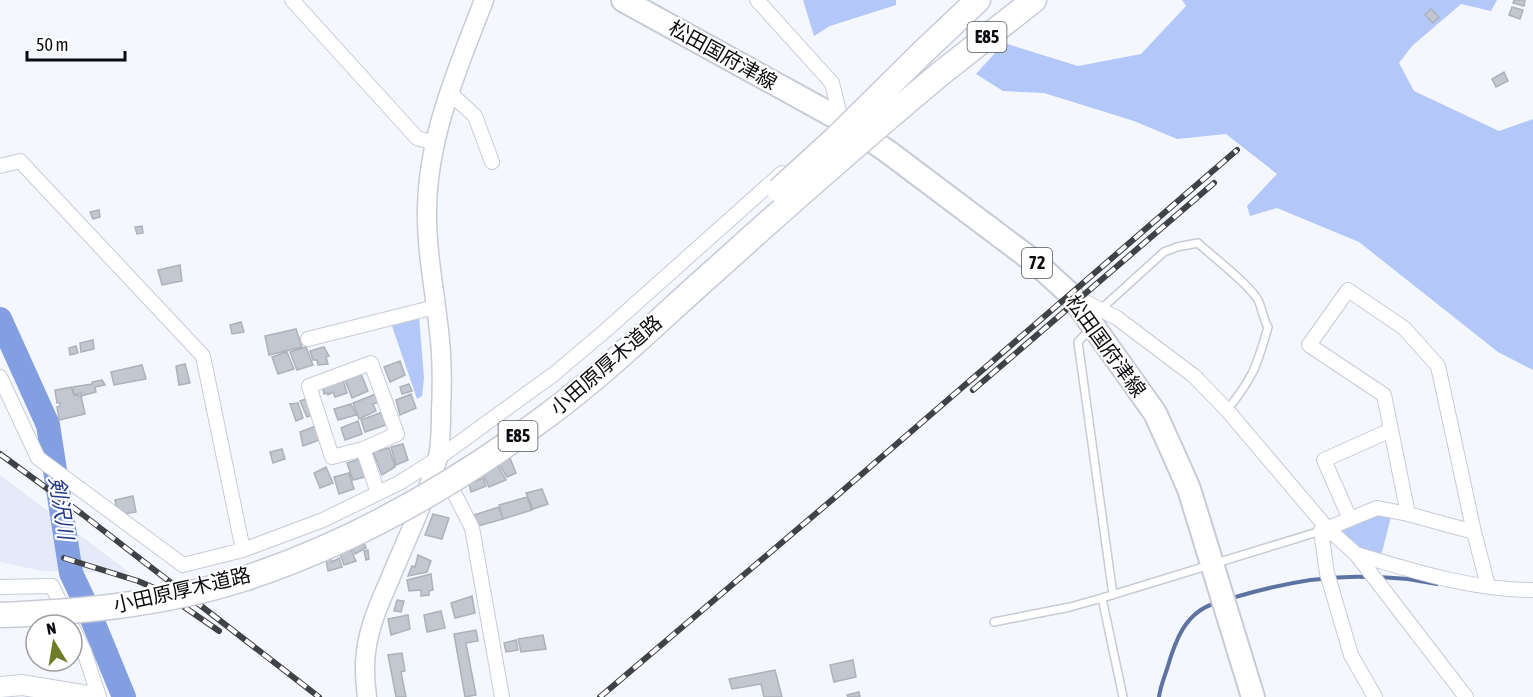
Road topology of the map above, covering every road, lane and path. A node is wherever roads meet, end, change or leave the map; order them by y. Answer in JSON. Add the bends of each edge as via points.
{"nodes":[{"id":1,"x":292,"y":0,"type":"edge"},
{"id":2,"x":484,"y":0,"type":"edge"},
{"id":3,"x":623,"y":0,"type":"edge"},
{"id":4,"x":757,"y":0,"type":"edge"},
{"id":5,"x":978,"y":0,"type":"edge"},
{"id":6,"x":1034,"y":0,"type":"edge"},
{"id":7,"x":449,"y":92,"type":"junction"},
{"id":8,"x":841,"y":120,"type":"junction"},
{"id":9,"x":434,"y":143,"type":"junction"},
{"id":10,"x":492,"y":162,"type":"dead end"},
{"id":11,"x":0,"y":166,"type":"edge"},
{"id":12,"x":435,"y":306,"type":"junction"},
{"id":13,"x":1096,"y":318,"type":"junction"},
{"id":14,"x":308,"y":339,"type":"dead end"},
{"id":15,"x":0,"y":377,"type":"edge"},
{"id":16,"x":1227,"y":410,"type":"junction"},
{"id":17,"x":1391,"y":430,"type":"junction"},
{"id":18,"x":363,"y":449,"type":"junction"},
{"id":19,"x":437,"y":459,"type":"junction"},
{"id":20,"x":378,"y":493,"type":"junction"},
{"id":21,"x":1408,"y":514,"type":"junction"},
{"id":22,"x":1350,"y":519,"type":"junction"},
{"id":23,"x":1324,"y":529,"type":"junction"},
{"id":24,"x":1474,"y":532,"type":"junction"},
{"id":25,"x":243,"y":550,"type":"junction"},
{"id":26,"x":1356,"y":554,"type":"junction"},
{"id":27,"x":1211,"y":564,"type":"junction"},
{"id":28,"x":1488,"y":586,"type":"junction"},
{"id":29,"x":0,"y":587,"type":"edge"},
{"id":30,"x":1533,"y":590,"type":"edge"},
{"id":31,"x":1113,"y":595,"type":"junction"},
{"id":32,"x":1102,"y":598,"type":"junction"},
{"id":33,"x":0,"y":599,"type":"edge"},
{"id":34,"x":66,"y":613,"type":"edge"},
{"id":35,"x":0,"y":615,"type":"edge"},
{"id":36,"x":994,"y":622,"type":"dead end"},
{"id":37,"x":84,"y":651,"type":"edge"},
{"id":38,"x":0,"y":687,"type":"edge"},
{"id":39,"x":97,"y":697,"type":"edge"},
{"id":40,"x":367,"y":697,"type":"edge"},
{"id":41,"x":502,"y":697,"type":"edge"},
{"id":42,"x":1124,"y":697,"type":"edge"},
{"id":43,"x":1253,"y":697,"type":"edge"},
{"id":44,"x":1374,"y":697,"type":"edge"},
{"id":45,"x":1466,"y":697,"type":"edge"}],
"edges":[{"from":1,"to":9,"type":"street","via":[[417,138]]},
{"from":2,"to":7,"type":"street"},
{"from":3,"to":8,"type":"main road","name":"松田国府津線","number":"72"},
{"from":4,"to":8,"type":"street","via":[[832,83]]},
{"from":5,"to":33,"type":"highway","name":"小田原厚木道路","number":"E85","bridge":true,"via":[[835,139],[615,339],[540,403],[467,455],[337,527],[236,565],[117,592]]},
{"from":6,"to":35,"type":"highway","name":"小田原厚木道路","number":"E85","bridge":true,"via":[[848,151],[549,414],[402,511],[294,560],[199,590],[120,606]]},
{"from":7,"to":9,"type":"street"},
{"from":7,"to":10,"type":"street","via":[[475,116]]},
{"from":8,"to":13,"type":"main road","name":"松田国府津線","number":"72","via":[[1036,262]]},
{"from":8,"to":19,"type":"street","via":[[554,374]]},
{"from":9,"to":12,"type":"street","via":[[427,208]]},
{"from":11,"to":25,"type":"street","via":[[20,161],[203,356]]},
{"from":12,"to":14,"type":"street"},
{"from":12,"to":19,"type":"street","via":[[442,382]]},
{"from":13,"to":16,"type":"street","via":[[1117,318],[1194,376]]},
{"from":13,"to":16,"type":"lane","via":[[1164,252],[1198,243],[1258,300],[1268,327],[1258,364],[1247,386]]},
{"from":13,"to":27,"type":"main road","name":"松田国府津線","number":"72","via":[[1155,413],[1189,489]]},
{"from":13,"to":31,"type":"lane","via":[[1078,342]]},
{"from":15,"to":25,"type":"street","via":[[38,458],[183,565]]},
{"from":16,"to":23,"type":"street"},
{"from":17,"to":21,"type":"street"},
{"from":17,"to":22,"type":"street","via":[[1324,460]]},
{"from":17,"to":24,"type":"street","via":[[1384,395],[1309,345],[1348,290],[1404,328],[1438,366]]},
{"from":18,"to":18,"type":"street","via":[[332,458],[309,386],[371,363],[397,434]]},
{"from":18,"to":20,"type":"street"},
{"from":19,"to":20,"type":"street"},
{"from":19,"to":40,"type":"street","via":[[377,610],[366,652]]},
{"from":19,"to":41,"type":"street","via":[[472,528]]},
{"from":20,"to":25,"type":"street","via":[[323,520]]},
{"from":21,"to":22,"type":"street","via":[[1377,508]]},
{"from":21,"to":24,"type":"street"},
{"from":22,"to":23,"type":"street"},
{"from":23,"to":26,"type":"street"},
{"from":23,"to":27,"type":"lane"},
{"from":23,"to":44,"type":"street","via":[[1327,573],[1351,656]]},
{"from":24,"to":28,"type":"street"},
{"from":26,"to":28,"type":"street","via":[[1445,580]]},
{"from":26,"to":45,"type":"street"},
{"from":27,"to":31,"type":"lane"},
{"from":27,"to":43,"type":"main road","name":"松田国府津線","number":"72"},
{"from":28,"to":30,"type":"street"},
{"from":29,"to":34,"type":"street","via":[[52,586]]},
{"from":31,"to":32,"type":"lane"},
{"from":32,"to":36,"type":"lane"},
{"from":32,"to":42,"type":"lane"},
{"from":37,"to":39,"type":"street"},
{"from":38,"to":39,"type":"main road","via":[[22,685]]}]}
